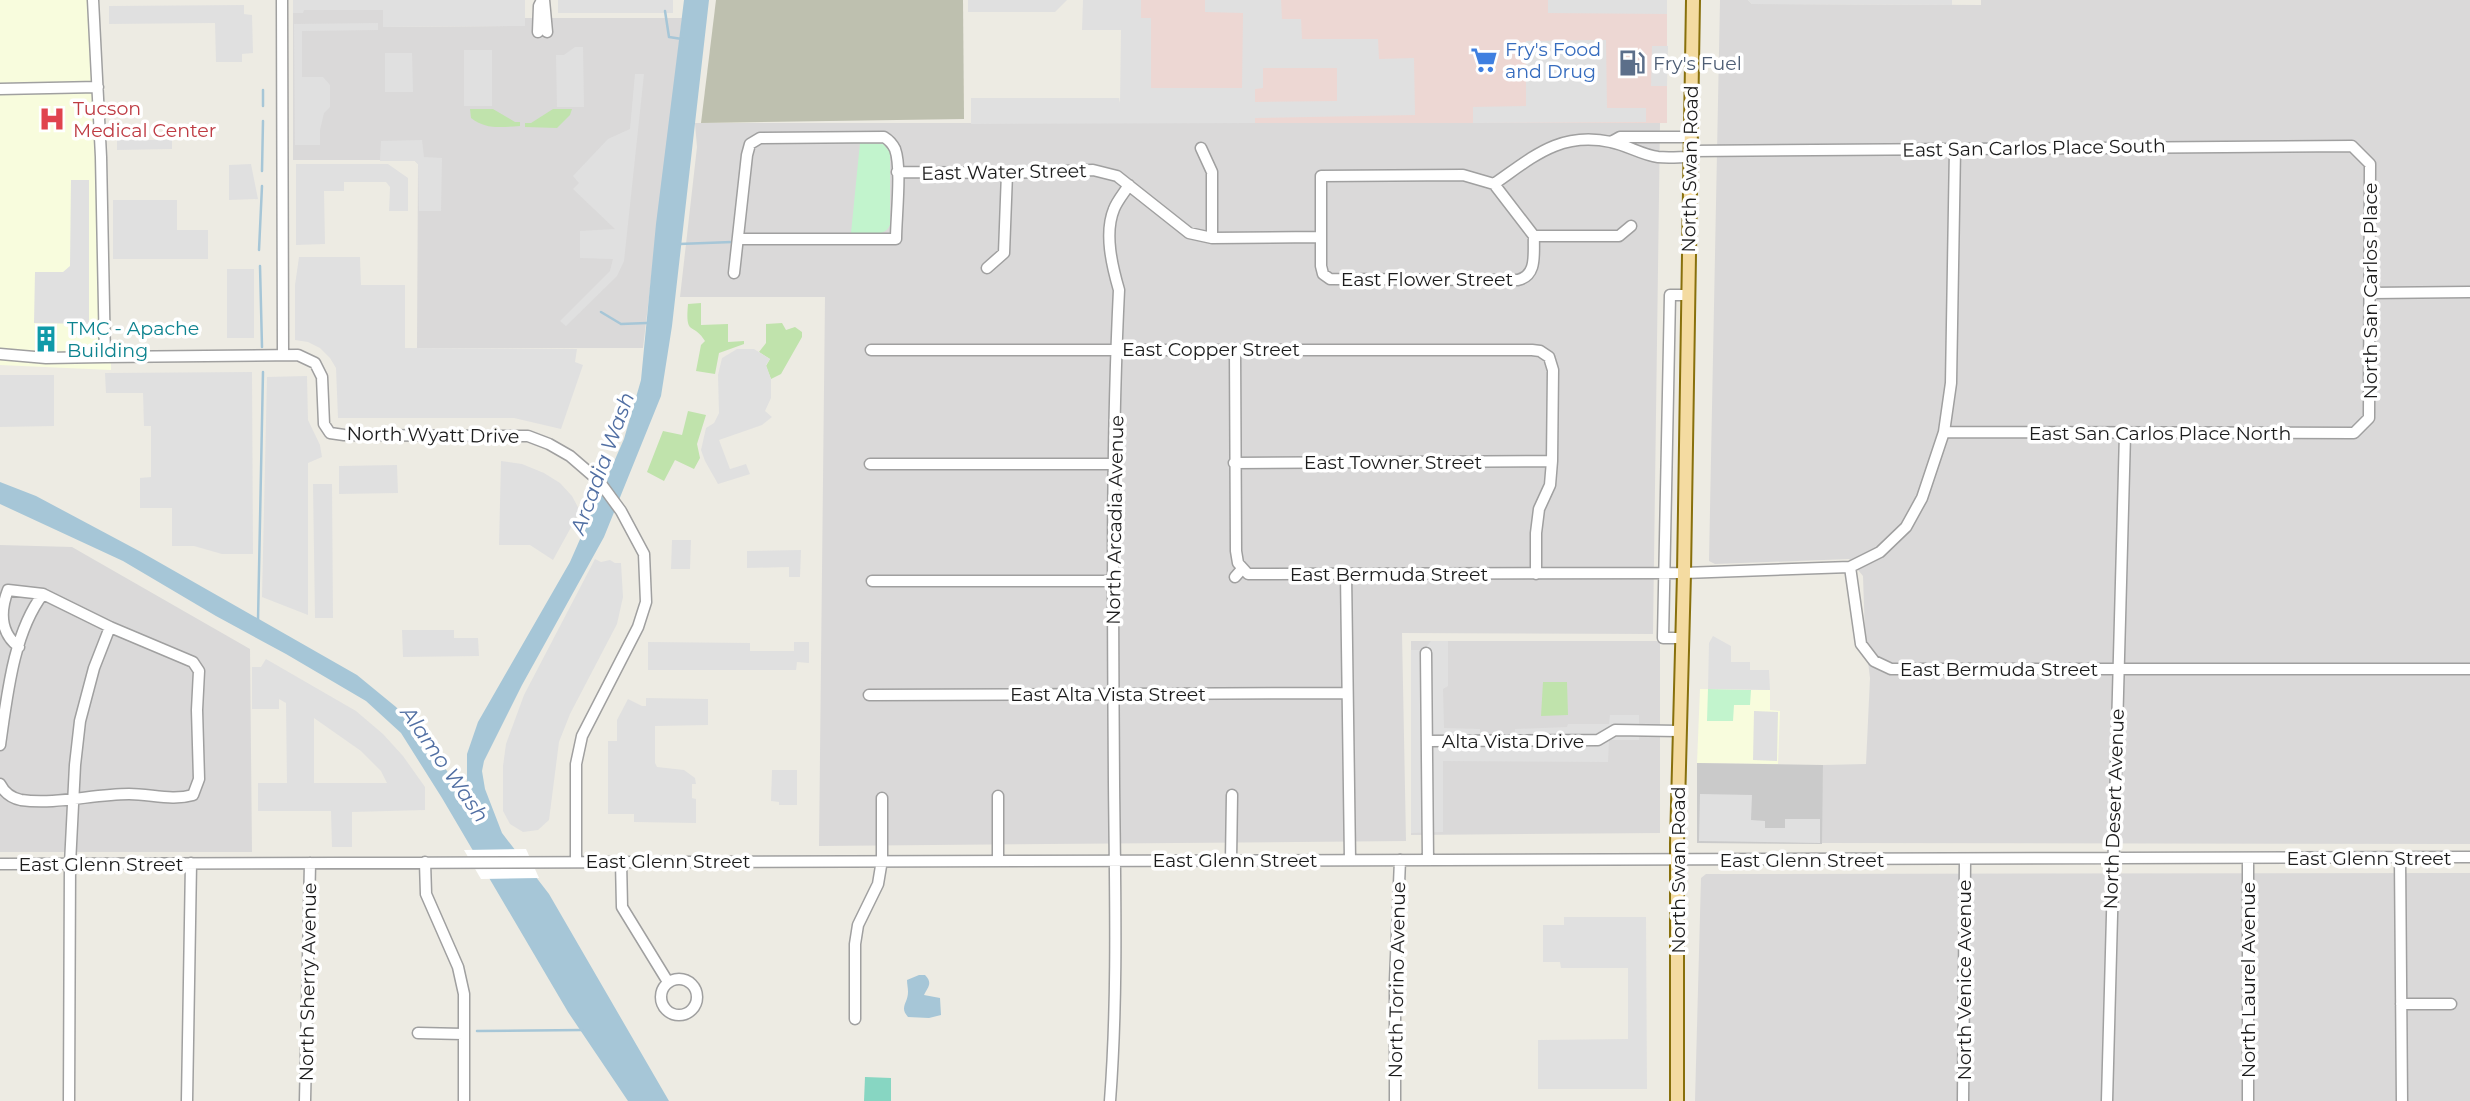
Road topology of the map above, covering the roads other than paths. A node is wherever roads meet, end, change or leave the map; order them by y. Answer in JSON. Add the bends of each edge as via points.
{"nodes":[{"id":1,"x":93,"y":0,"type":"edge"},
{"id":2,"x":282,"y":0,"type":"edge"},
{"id":3,"x":543,"y":0,"type":"edge"},
{"id":4,"x":1693,"y":0,"type":"edge"},
{"id":5,"x":543,"y":32,"type":"dead end"},
{"id":6,"x":98,"y":87,"type":"junction"},
{"id":7,"x":0,"y":89,"type":"edge"},
{"id":8,"x":1690,"y":137,"type":"junction"},
{"id":9,"x":1612,"y":142,"type":"junction"},
{"id":10,"x":1200,"y":148,"type":"dead end"},
{"id":11,"x":1955,"y":149,"type":"junction"},
{"id":12,"x":1690,"y":154,"type":"junction"},
{"id":13,"x":2370,"y":164,"type":"joint"},
{"id":14,"x":897,"y":173,"type":"junction"},
{"id":15,"x":1007,"y":173,"type":"junction"},
{"id":16,"x":1494,"y":184,"type":"junction"},
{"id":17,"x":1129,"y":185,"type":"junction"},
{"id":18,"x":1632,"y":226,"type":"dead end"},
{"id":19,"x":1534,"y":236,"type":"junction"},
{"id":20,"x":1320,"y":237,"type":"junction"},
{"id":21,"x":1212,"y":238,"type":"junction"},
{"id":22,"x":738,"y":239,"type":"junction"},
{"id":23,"x":987,"y":268,"type":"dead end"},
{"id":24,"x":734,"y":273,"type":"dead end"},
{"id":25,"x":2470,"y":292,"type":"edge"},
{"id":26,"x":2370,"y":293,"type":"junction"},
{"id":27,"x":1688,"y":295,"type":"junction"},
{"id":28,"x":1117,"y":348,"type":"junction"},
{"id":29,"x":1235,"y":349,"type":"junction"},
{"id":30,"x":871,"y":350,"type":"dead end"},
{"id":31,"x":0,"y":354,"type":"edge"},
{"id":32,"x":283,"y":354,"type":"junction"},
{"id":33,"x":105,"y":357,"type":"junction"},
{"id":34,"x":2369,"y":418,"type":"joint"},
{"id":35,"x":1944,"y":432,"type":"junction"},
{"id":36,"x":2125,"y":434,"type":"junction"},
{"id":37,"x":1552,"y":461,"type":"junction"},
{"id":38,"x":1234,"y":463,"type":"junction"},
{"id":39,"x":870,"y":464,"type":"dead end"},
{"id":40,"x":1115,"y":464,"type":"junction"},
{"id":41,"x":1850,"y":568,"type":"junction"},
{"id":42,"x":1663,"y":573,"type":"junction"},
{"id":43,"x":1684,"y":573,"type":"junction"},
{"id":44,"x":1346,"y":574,"type":"junction"},
{"id":45,"x":1536,"y":574,"type":"junction"},
{"id":46,"x":872,"y":581,"type":"dead end"},
{"id":47,"x":1114,"y":581,"type":"junction"},
{"id":48,"x":43,"y":594,"type":"junction"},
{"id":49,"x":110,"y":627,"type":"junction"},
{"id":50,"x":1682,"y":638,"type":"junction"},
{"id":51,"x":19,"y":647,"type":"junction"},
{"id":52,"x":1426,"y":653,"type":"dead end"},
{"id":53,"x":2470,"y":669,"type":"edge"},
{"id":54,"x":2119,"y":670,"type":"junction"},
{"id":55,"x":1346,"y":693,"type":"junction"},
{"id":56,"x":869,"y":695,"type":"dead end"},
{"id":57,"x":1114,"y":695,"type":"junction"},
{"id":58,"x":1679,"y":731,"type":"junction"},
{"id":59,"x":1427,"y":741,"type":"junction"},
{"id":60,"x":0,"y":745,"type":"edge"},
{"id":61,"x":2,"y":788,"type":"edge"},
{"id":62,"x":1232,"y":795,"type":"dead end"},
{"id":63,"x":998,"y":796,"type":"dead end"},
{"id":64,"x":882,"y":798,"type":"dead end"},
{"id":65,"x":73,"y":799,"type":"junction"},
{"id":66,"x":2113,"y":857,"type":"junction"},
{"id":67,"x":2470,"y":857,"type":"edge"},
{"id":68,"x":2248,"y":858,"type":"junction"},
{"id":69,"x":2400,"y":858,"type":"junction"},
{"id":70,"x":882,"y":860,"type":"junction"},
{"id":71,"x":998,"y":860,"type":"junction"},
{"id":72,"x":1115,"y":860,"type":"junction"},
{"id":73,"x":1231,"y":860,"type":"junction"},
{"id":74,"x":1350,"y":860,"type":"junction"},
{"id":75,"x":1400,"y":860,"type":"junction"},
{"id":76,"x":1428,"y":860,"type":"junction"},
{"id":77,"x":1677,"y":860,"type":"junction"},
{"id":78,"x":1965,"y":860,"type":"junction"},
{"id":79,"x":576,"y":861,"type":"junction"},
{"id":80,"x":621,"y":861,"type":"junction"},
{"id":81,"x":425,"y":862,"type":"junction"},
{"id":82,"x":191,"y":863,"type":"junction"},
{"id":83,"x":310,"y":863,"type":"junction"},
{"id":84,"x":0,"y":864,"type":"edge"},
{"id":85,"x":70,"y":864,"type":"junction"},
{"id":86,"x":668,"y":982,"type":"dead end"},
{"id":87,"x":2401,"y":1003,"type":"junction"},
{"id":88,"x":2451,"y":1003,"type":"dead end"},
{"id":89,"x":855,"y":1019,"type":"dead end"},
{"id":90,"x":418,"y":1033,"type":"dead end"},
{"id":91,"x":463,"y":1034,"type":"junction"},
{"id":92,"x":69,"y":1101,"type":"edge"},
{"id":93,"x":187,"y":1101,"type":"edge"},
{"id":94,"x":305,"y":1101,"type":"edge"},
{"id":95,"x":464,"y":1101,"type":"edge"},
{"id":96,"x":1110,"y":1101,"type":"edge"},
{"id":97,"x":1395,"y":1101,"type":"edge"},
{"id":98,"x":1677,"y":1101,"type":"edge"},
{"id":99,"x":1963,"y":1101,"type":"edge"},
{"id":100,"x":2107,"y":1101,"type":"edge"},
{"id":101,"x":2248,"y":1101,"type":"edge"},
{"id":102,"x":2402,"y":1101,"type":"edge"}],
"edges":[{"from":1,"to":6,"type":"street"},
{"from":2,"to":32,"type":"street"},
{"from":3,"to":5,"type":"street","via":[[538,6]]},
{"from":4,"to":8,"type":"main road","name":"North Swan Road"},
{"from":6,"to":7,"type":"street"},
{"from":6,"to":33,"type":"street"},
{"from":8,"to":9,"type":"street","via":[[1620,137]]},
{"from":8,"to":12,"type":"main road","name":"North Swan Road"},
{"from":9,"to":12,"type":"street","via":[[1656,157]]},
{"from":9,"to":16,"type":"street","via":[[1581,138],[1561,142]]},
{"from":10,"to":21,"type":"street","via":[[1212,172]]},
{"from":11,"to":12,"type":"street","name":"East San Carlos Place South"},
{"from":11,"to":13,"type":"street","name":"East San Carlos Place South","via":[[2352,146]]},
{"from":11,"to":35,"type":"street","via":[[1951,383]]},
{"from":12,"to":27,"type":"main road","name":"North Swan Road"},
{"from":13,"to":26,"type":"street","name":"North San Carlos Place"},
{"from":14,"to":15,"type":"street","name":"East Water Street"},
{"from":14,"to":22,"type":"street","via":[[896,239]]},
{"from":14,"to":22,"type":"street","name":"East Water Street","via":[[896,152],[884,137],[760,138],[750,144],[747,155]]},
{"from":15,"to":17,"type":"street","name":"East Water Street","via":[[1093,170],[1117,176]]},
{"from":15,"to":23,"type":"street","via":[[1004,253]]},
{"from":16,"to":19,"type":"street"},
{"from":16,"to":20,"type":"street","via":[[1463,175],[1321,176]]},
{"from":17,"to":21,"type":"street","name":"East Water Street","via":[[1189,233]]},
{"from":17,"to":28,"type":"street","name":"North Arcadia Avenue","via":[[1113,210],[1110,239],[1119,290]]},
{"from":18,"to":19,"type":"street","via":[[1619,236]]},
{"from":19,"to":20,"type":"street","name":"East Flower Street","via":[[1531,272],[1521,279],[1502,280],[1330,279],[1321,270]]},
{"from":20,"to":21,"type":"street","name":"East Water Street"},
{"from":22,"to":24,"type":"street"},
{"from":25,"to":26,"type":"street"},
{"from":26,"to":34,"type":"street","name":"North San Carlos Place"},
{"from":27,"to":42,"type":"street","via":[[1670,295]]},
{"from":27,"to":43,"type":"main road","name":"North Swan Road"},
{"from":28,"to":29,"type":"street","name":"East Copper Street"},
{"from":28,"to":30,"type":"street","name":"East Copper Street"},
{"from":28,"to":40,"type":"street","name":"North Arcadia Avenue"},
{"from":29,"to":37,"type":"street","name":"East Copper Street","via":[[1553,353]]},
{"from":29,"to":38,"type":"street"},
{"from":31,"to":33,"type":"street","name":"North Wyatt Drive"},
{"from":32,"to":33,"type":"street","name":"North Wyatt Drive"},
{"from":32,"to":79,"type":"street","name":"North Wyatt Drive","via":[[315,363],[322,377],[324,424],[330,433],[528,436],[570,456],[599,481],[621,511],[643,554],[646,602],[638,627],[582,736],[576,764]]},
{"from":34,"to":36,"type":"street","name":"East San Carlos Place North","via":[[2354,433]]},
{"from":35,"to":36,"type":"street","name":"East San Carlos Place North"},
{"from":35,"to":41,"type":"street","via":[[1922,498],[1906,527],[1880,552]]},
{"from":36,"to":54,"type":"street","name":"North Desert Avenue"},
{"from":37,"to":38,"type":"street","name":"East Towner Street"},
{"from":37,"to":45,"type":"street","via":[[1550,485],[1539,509]]},
{"from":38,"to":44,"type":"street","name":"East Bermuda Street","via":[[1240,573]]},
{"from":39,"to":40,"type":"street"},
{"from":40,"to":47,"type":"street","name":"North Arcadia Avenue"},
{"from":41,"to":43,"type":"street","name":"East Bermuda Street"},
{"from":41,"to":54,"type":"street","name":"East Bermuda Street","via":[[1861,645],[1874,661],[1891,669]]},
{"from":42,"to":43,"type":"street","name":"East Bermuda Street"},
{"from":42,"to":45,"type":"street","name":"East Bermuda Street"},
{"from":42,"to":50,"type":"street","via":[[1663,638]]},
{"from":43,"to":50,"type":"main road","name":"North Swan Road"},
{"from":44,"to":45,"type":"street","name":"East Bermuda Street"},
{"from":44,"to":55,"type":"street"},
{"from":46,"to":47,"type":"street"},
{"from":47,"to":57,"type":"street","name":"North Arcadia Avenue"},
{"from":48,"to":49,"type":"street"},
{"from":48,"to":51,"type":"street","via":[[33,607]]},
{"from":48,"to":51,"type":"street","via":[[8,590],[1,603],[7,639]]},
{"from":49,"to":65,"type":"street","via":[[80,721]]},
{"from":49,"to":65,"type":"street","via":[[193,662],[200,671],[199,779],[193,795],[179,799],[126,794]]},
{"from":50,"to":58,"type":"main road","name":"North Swan Road"},
{"from":51,"to":60,"type":"street"},
{"from":52,"to":59,"type":"street"},
{"from":53,"to":54,"type":"street","name":"East Bermuda Street"},
{"from":54,"to":66,"type":"street","name":"North Desert Avenue"},
{"from":55,"to":57,"type":"street","name":"East Alta Vista Street"},
{"from":55,"to":74,"type":"street"},
{"from":56,"to":57,"type":"street","name":"East Alta Vista Street"},
{"from":57,"to":72,"type":"street","name":"North Arcadia Avenue"},
{"from":58,"to":59,"type":"street","name":"Alta Vista Drive","via":[[1615,730],[1598,740]]},
{"from":58,"to":77,"type":"main road","name":"North Swan Road"},
{"from":59,"to":76,"type":"street"},
{"from":61,"to":65,"type":"street","via":[[19,800]]},
{"from":62,"to":73,"type":"street"},
{"from":63,"to":71,"type":"street"},
{"from":64,"to":70,"type":"street"},
{"from":65,"to":85,"type":"street"},
{"from":66,"to":68,"type":"street","name":"East Glenn Street"},
{"from":66,"to":78,"type":"street","name":"East Glenn Street"},
{"from":66,"to":100,"type":"street","name":"North Desert Avenue"},
{"from":67,"to":69,"type":"street","name":"East Glenn Street"},
{"from":68,"to":69,"type":"street","name":"East Glenn Street"},
{"from":68,"to":101,"type":"street","name":"North Laurel Avenue"},
{"from":69,"to":87,"type":"street"},
{"from":70,"to":71,"type":"street","name":"East Glenn Street"},
{"from":70,"to":80,"type":"street","name":"East Glenn Street"},
{"from":70,"to":89,"type":"street","via":[[878,884],[858,925]]},
{"from":71,"to":72,"type":"street","name":"East Glenn Street"},
{"from":72,"to":73,"type":"street","name":"East Glenn Street"},
{"from":72,"to":96,"type":"street","name":"North Arcadia Avenue"},
{"from":73,"to":74,"type":"street","name":"East Glenn Street"},
{"from":74,"to":75,"type":"street","name":"East Glenn Street"},
{"from":75,"to":76,"type":"street","name":"East Glenn Street"},
{"from":75,"to":97,"type":"street","name":"North Torino Avenue"},
{"from":76,"to":77,"type":"street","name":"East Glenn Street"},
{"from":77,"to":78,"type":"street","name":"East Glenn Street"},
{"from":77,"to":98,"type":"main road","name":"North Swan Road"},
{"from":78,"to":99,"type":"street","name":"North Venice Avenue"},
{"from":79,"to":80,"type":"street","name":"East Glenn Street"},
{"from":79,"to":81,"type":"street","name":"East Glenn Street"},
{"from":80,"to":86,"type":"street","via":[[622,907]]},
{"from":81,"to":83,"type":"street","name":"East Glenn Street"},
{"from":81,"to":91,"type":"street","via":[[426,894],[462,984]]},
{"from":82,"to":83,"type":"street","name":"East Glenn Street"},
{"from":82,"to":85,"type":"street","name":"East Glenn Street"},
{"from":82,"to":93,"type":"street"},
{"from":83,"to":94,"type":"street","name":"North Sherry Avenue"},
{"from":84,"to":85,"type":"street","name":"East Glenn Street"},
{"from":85,"to":92,"type":"street"},
{"from":87,"to":88,"type":"street"},
{"from":87,"to":102,"type":"street"},
{"from":90,"to":91,"type":"street"},
{"from":91,"to":95,"type":"street"}]}
